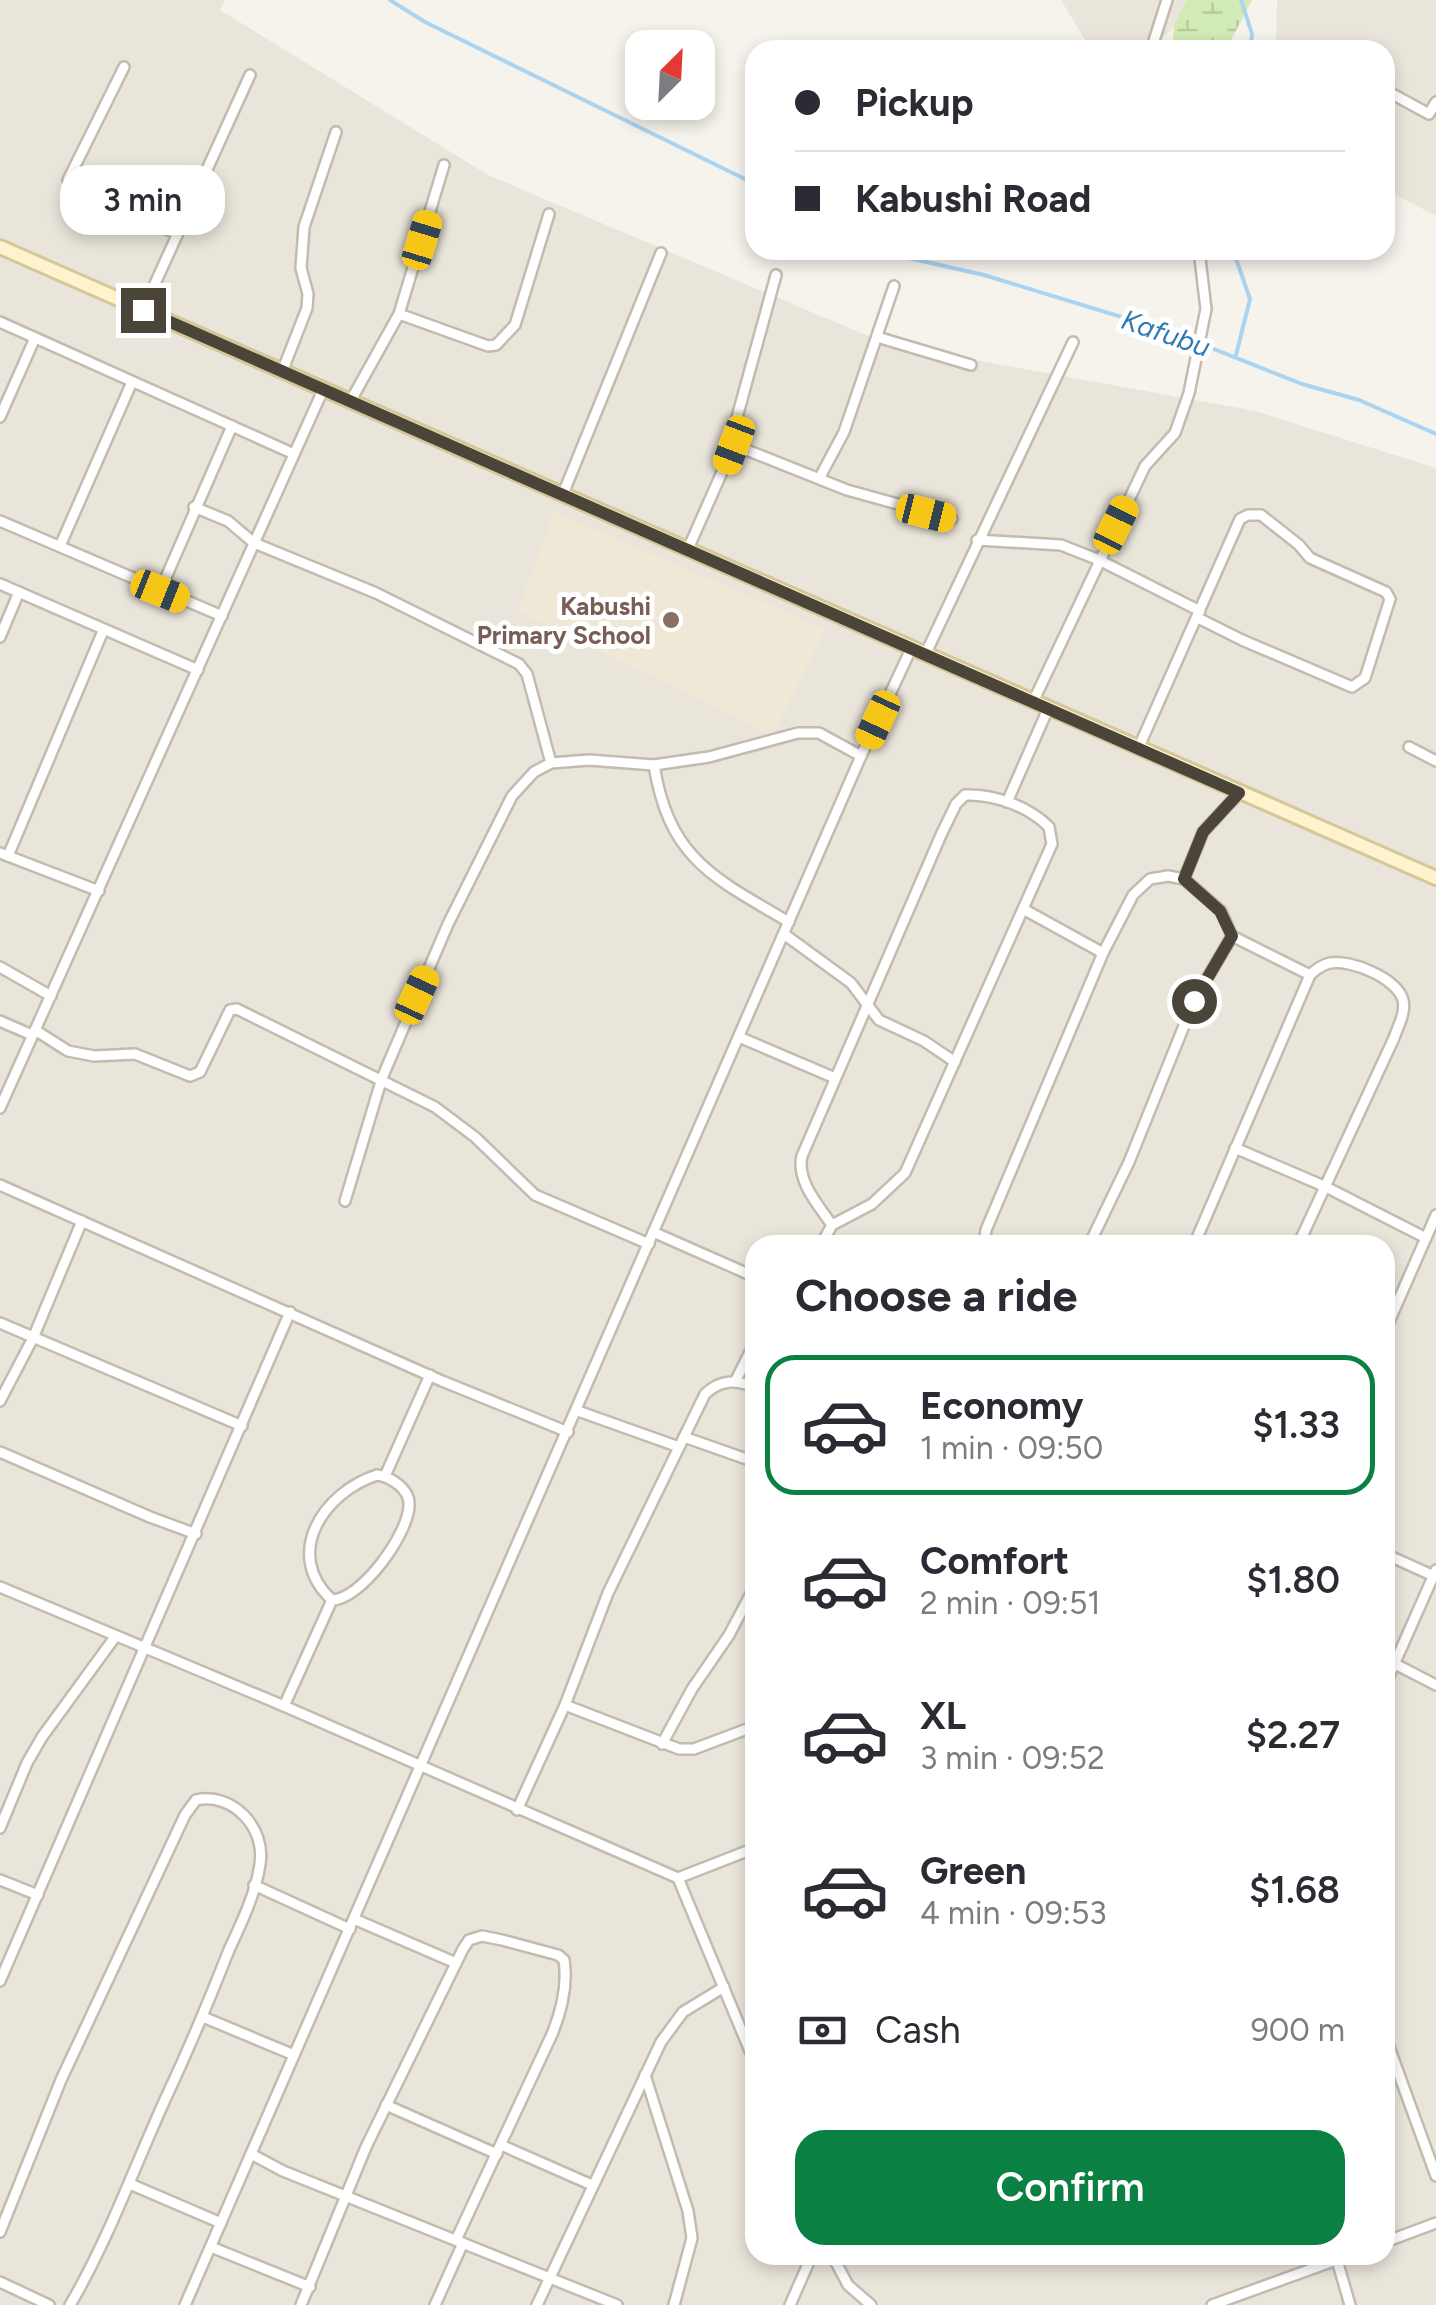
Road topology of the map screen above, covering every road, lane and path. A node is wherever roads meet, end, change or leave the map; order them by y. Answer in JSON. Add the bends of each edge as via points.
{"nodes":[{"id":1,"x":1167,"y":0,"type":"edge"},
{"id":2,"x":1154,"y":40,"type":"edge"},
{"id":3,"x":124,"y":67,"type":"dead end"},
{"id":4,"x":250,"y":76,"type":"dead end"},
{"id":5,"x":1395,"y":96,"type":"edge"},
{"id":6,"x":1436,"y":102,"type":"edge"},
{"id":7,"x":1432,"y":116,"type":"edge"},
{"id":8,"x":336,"y":132,"type":"dead end"},
{"id":9,"x":444,"y":165,"type":"dead end"},
{"id":10,"x":549,"y":214,"type":"dead end"},
{"id":11,"x":176,"y":233,"type":"junction"},
{"id":12,"x":0,"y":247,"type":"edge"},
{"id":13,"x":661,"y":253,"type":"dead end"},
{"id":14,"x":1201,"y":260,"type":"edge"},
{"id":15,"x":776,"y":276,"type":"dead end"},
{"id":16,"x":894,"y":286,"type":"dead end"},
{"id":17,"x":143,"y":310,"type":"junction"},
{"id":18,"x":398,"y":314,"type":"junction"},
{"id":19,"x":0,"y":322,"type":"edge"},
{"id":20,"x":876,"y":337,"type":"junction"},
{"id":21,"x":35,"y":338,"type":"junction"},
{"id":22,"x":1073,"y":342,"type":"dead end"},
{"id":23,"x":970,"y":365,"type":"dead end"},
{"id":24,"x":282,"y":372,"type":"junction"},
{"id":25,"x":132,"y":382,"type":"junction"},
{"id":26,"x":323,"y":390,"type":"junction"},
{"id":27,"x":350,"y":402,"type":"junction"},
{"id":28,"x":0,"y":417,"type":"edge"},
{"id":29,"x":232,"y":426,"type":"junction"},
{"id":30,"x":734,"y":445,"type":"junction"},
{"id":31,"x":294,"y":454,"type":"junction"},
{"id":32,"x":820,"y":477,"type":"junction"},
{"id":33,"x":563,"y":494,"type":"junction"},
{"id":34,"x":194,"y":508,"type":"junction"},
{"id":35,"x":952,"y":519,"type":"dead end"},
{"id":36,"x":0,"y":520,"type":"edge"},
{"id":37,"x":978,"y":540,"type":"junction"},
{"id":38,"x":254,"y":543,"type":"junction"},
{"id":39,"x":60,"y":546,"type":"junction"},
{"id":40,"x":688,"y":548,"type":"junction"},
{"id":41,"x":1099,"y":560,"type":"junction"},
{"id":42,"x":0,"y":584,"type":"edge"},
{"id":43,"x":160,"y":591,"type":"junction"},
{"id":44,"x":19,"y":592,"type":"junction"},
{"id":45,"x":1199,"y":614,"type":"junction"},
{"id":46,"x":222,"y":616,"type":"junction"},
{"id":47,"x":103,"y":631,"type":"junction"},
{"id":48,"x":0,"y":637,"type":"edge"},
{"id":49,"x":911,"y":648,"type":"junction"},
{"id":50,"x":925,"y":655,"type":"junction"},
{"id":51,"x":198,"y":670,"type":"junction"},
{"id":52,"x":1032,"y":702,"type":"junction"},
{"id":53,"x":1048,"y":708,"type":"junction"},
{"id":54,"x":1409,"y":747,"type":"dead end"},
{"id":55,"x":1138,"y":749,"type":"junction"},
{"id":56,"x":861,"y":756,"type":"junction"},
{"id":57,"x":1436,"y":761,"type":"edge"},
{"id":58,"x":550,"y":762,"type":"junction"},
{"id":59,"x":654,"y":766,"type":"junction"},
{"id":60,"x":1239,"y":793,"type":"junction"},
{"id":61,"x":1007,"y":802,"type":"junction"},
{"id":62,"x":4,"y":854,"type":"edge"},
{"id":63,"x":1436,"y":878,"type":"edge"},
{"id":64,"x":1184,"y":879,"type":"junction"},
{"id":65,"x":98,"y":891,"type":"junction"},
{"id":66,"x":1025,"y":910,"type":"junction"},
{"id":67,"x":789,"y":922,"type":"junction"},
{"id":68,"x":784,"y":934,"type":"junction"},
{"id":69,"x":1232,"y":936,"type":"junction"},
{"id":70,"x":1103,"y":954,"type":"junction"},
{"id":71,"x":0,"y":967,"type":"edge"},
{"id":72,"x":1310,"y":975,"type":"junction"},
{"id":73,"x":51,"y":996,"type":"junction"},
{"id":74,"x":866,"y":1004,"type":"junction"},
{"id":75,"x":0,"y":1021,"type":"edge"},
{"id":76,"x":34,"y":1032,"type":"junction"},
{"id":77,"x":739,"y":1037,"type":"junction"},
{"id":78,"x":954,"y":1062,"type":"junction"},
{"id":79,"x":382,"y":1078,"type":"junction"},
{"id":80,"x":835,"y":1078,"type":"junction"},
{"id":81,"x":0,"y":1108,"type":"edge"},
{"id":82,"x":1235,"y":1148,"type":"junction"},
{"id":83,"x":0,"y":1184,"type":"edge"},
{"id":84,"x":1326,"y":1187,"type":"junction"},
{"id":85,"x":345,"y":1201,"type":"dead end"},
{"id":86,"x":1436,"y":1215,"type":"edge"},
{"id":87,"x":82,"y":1221,"type":"junction"},
{"id":88,"x":832,"y":1226,"type":"junction"},
{"id":89,"x":653,"y":1232,"type":"junction"},
{"id":90,"x":827,"y":1235,"type":"edge"},
{"id":91,"x":985,"y":1235,"type":"edge"},
{"id":92,"x":1094,"y":1235,"type":"edge"},
{"id":93,"x":1198,"y":1235,"type":"edge"},
{"id":94,"x":1303,"y":1235,"type":"edge"},
{"id":95,"x":1426,"y":1238,"type":"junction"},
{"id":96,"x":649,"y":1244,"type":"junction"},
{"id":97,"x":745,"y":1273,"type":"edge"},
{"id":98,"x":1395,"y":1309,"type":"edge"},
{"id":99,"x":290,"y":1312,"type":"junction"},
{"id":100,"x":0,"y":1324,"type":"edge"},
{"id":101,"x":34,"y":1338,"type":"junction"},
{"id":102,"x":745,"y":1362,"type":"edge"},
{"id":103,"x":430,"y":1376,"type":"junction"},
{"id":104,"x":736,"y":1380,"type":"junction"},
{"id":105,"x":745,"y":1383,"type":"edge"},
{"id":106,"x":0,"y":1401,"type":"edge"},
{"id":107,"x":578,"y":1411,"type":"junction"},
{"id":108,"x":242,"y":1426,"type":"junction"},
{"id":109,"x":568,"y":1432,"type":"junction"},
{"id":110,"x":681,"y":1442,"type":"junction"},
{"id":111,"x":0,"y":1452,"type":"edge"},
{"id":112,"x":745,"y":1459,"type":"edge"},
{"id":113,"x":384,"y":1476,"type":"junction"},
{"id":114,"x":196,"y":1534,"type":"junction"},
{"id":115,"x":1395,"y":1558,"type":"edge"},
{"id":116,"x":1435,"y":1574,"type":"edge"},
{"id":117,"x":0,"y":1587,"type":"edge"},
{"id":118,"x":332,"y":1600,"type":"junction"},
{"id":119,"x":745,"y":1605,"type":"edge"},
{"id":120,"x":115,"y":1637,"type":"junction"},
{"id":121,"x":146,"y":1650,"type":"junction"},
{"id":122,"x":1395,"y":1657,"type":"edge"},
{"id":123,"x":1395,"y":1669,"type":"edge"},
{"id":124,"x":1436,"y":1684,"type":"edge"},
{"id":125,"x":284,"y":1706,"type":"junction"},
{"id":126,"x":565,"y":1706,"type":"junction"},
{"id":127,"x":745,"y":1730,"type":"edge"},
{"id":128,"x":662,"y":1744,"type":"junction"},
{"id":129,"x":419,"y":1767,"type":"junction"},
{"id":130,"x":517,"y":1810,"type":"junction"},
{"id":131,"x":0,"y":1828,"type":"edge"},
{"id":132,"x":745,"y":1852,"type":"edge"},
{"id":133,"x":678,"y":1878,"type":"junction"},
{"id":134,"x":0,"y":1880,"type":"edge"},
{"id":135,"x":254,"y":1886,"type":"junction"},
{"id":136,"x":38,"y":1895,"type":"junction"},
{"id":137,"x":352,"y":1924,"type":"junction"},
{"id":138,"x":456,"y":1963,"type":"junction"},
{"id":139,"x":0,"y":1981,"type":"edge"},
{"id":140,"x":724,"y":1986,"type":"junction"},
{"id":141,"x":203,"y":2017,"type":"junction"},
{"id":142,"x":745,"y":2038,"type":"edge"},
{"id":143,"x":294,"y":2055,"type":"junction"},
{"id":144,"x":1395,"y":2063,"type":"edge"},
{"id":145,"x":645,"y":2075,"type":"junction"},
{"id":146,"x":386,"y":2105,"type":"junction"},
{"id":147,"x":500,"y":2149,"type":"junction"},
{"id":148,"x":251,"y":2154,"type":"junction"},
{"id":149,"x":1436,"y":2174,"type":"edge"},
{"id":150,"x":130,"y":2184,"type":"junction"},
{"id":151,"x":592,"y":2185,"type":"junction"},
{"id":152,"x":345,"y":2194,"type":"junction"},
{"id":153,"x":221,"y":2223,"type":"junction"},
{"id":154,"x":1436,"y":2223,"type":"edge"},
{"id":155,"x":0,"y":2232,"type":"edge"},
{"id":156,"x":1395,"y":2238,"type":"edge"},
{"id":157,"x":459,"y":2241,"type":"junction"},
{"id":158,"x":211,"y":2246,"type":"junction"},
{"id":159,"x":808,"y":2265,"type":"edge"},
{"id":160,"x":837,"y":2265,"type":"edge"},
{"id":161,"x":1323,"y":2265,"type":"edge"},
{"id":162,"x":1338,"y":2265,"type":"edge"},
{"id":163,"x":548,"y":2280,"type":"junction"},
{"id":164,"x":0,"y":2282,"type":"edge"},
{"id":165,"x":310,"y":2286,"type":"junction"},
{"id":166,"x":49,"y":2305,"type":"edge"},
{"id":167,"x":70,"y":2305,"type":"edge"},
{"id":168,"x":186,"y":2305,"type":"edge"},
{"id":169,"x":301,"y":2305,"type":"edge"},
{"id":170,"x":435,"y":2305,"type":"edge"},
{"id":171,"x":537,"y":2305,"type":"edge"},
{"id":172,"x":617,"y":2305,"type":"edge"},
{"id":173,"x":674,"y":2305,"type":"edge"},
{"id":174,"x":790,"y":2305,"type":"edge"},
{"id":175,"x":871,"y":2305,"type":"edge"},
{"id":176,"x":1212,"y":2305,"type":"edge"},
{"id":177,"x":1350,"y":2305,"type":"edge"}],
"edges":[{"from":1,"to":2,"type":"street"},
{"from":3,"to":11,"type":"street","via":[[68,180],[71,190]]},
{"from":4,"to":11,"type":"street"},
{"from":5,"to":7,"type":"street"},
{"from":6,"to":7,"type":"street"},
{"from":8,"to":24,"type":"street","via":[[304,227],[307,308]]},
{"from":9,"to":18,"type":"street"},
{"from":10,"to":18,"type":"street","via":[[514,326],[496,346]]},
{"from":11,"to":17,"type":"street"},
{"from":12,"to":17,"type":"main road"},
{"from":13,"to":33,"type":"street"},
{"from":14,"to":41,"type":"street","via":[[1205,314],[1189,393],[1175,433],[1145,466]]},
{"from":15,"to":30,"type":"street","via":[[732,432]]},
{"from":16,"to":20,"type":"street"},
{"from":17,"to":24,"type":"main road"},
{"from":18,"to":27,"type":"street"},
{"from":19,"to":21,"type":"street"},
{"from":20,"to":23,"type":"street"},
{"from":20,"to":32,"type":"street","via":[[844,432]]},
{"from":21,"to":25,"type":"street"},
{"from":21,"to":28,"type":"street"},
{"from":22,"to":37,"type":"street"},
{"from":24,"to":26,"type":"main road"},
{"from":25,"to":29,"type":"street"},
{"from":25,"to":39,"type":"street"},
{"from":26,"to":27,"type":"main road"},
{"from":26,"to":31,"type":"street"},
{"from":27,"to":33,"type":"main road"},
{"from":29,"to":31,"type":"street"},
{"from":29,"to":34,"type":"street"},
{"from":30,"to":32,"type":"street"},
{"from":30,"to":40,"type":"street"},
{"from":31,"to":38,"type":"street"},
{"from":32,"to":35,"type":"street"},
{"from":33,"to":40,"type":"main road"},
{"from":34,"to":38,"type":"street","via":[[228,521]]},
{"from":34,"to":43,"type":"street"},
{"from":36,"to":39,"type":"street"},
{"from":37,"to":41,"type":"street","via":[[1060,545]]},
{"from":37,"to":50,"type":"street"},
{"from":38,"to":46,"type":"street"},
{"from":38,"to":58,"type":"street","via":[[376,592],[519,664]]},
{"from":39,"to":43,"type":"street"},
{"from":40,"to":49,"type":"main road"},
{"from":41,"to":45,"type":"street"},
{"from":41,"to":52,"type":"street"},
{"from":42,"to":44,"type":"street"},
{"from":43,"to":46,"type":"street"},
{"from":44,"to":47,"type":"street"},
{"from":44,"to":48,"type":"street"},
{"from":45,"to":45,"type":"street","via":[[1235,529],[1248,515],[1261,515],[1310,558],[1390,599],[1365,678],[1352,687]]},
{"from":45,"to":55,"type":"street"},
{"from":46,"to":51,"type":"street"},
{"from":47,"to":51,"type":"street"},
{"from":47,"to":62,"type":"street"},
{"from":49,"to":50,"type":"main road"},
{"from":49,"to":56,"type":"street"},
{"from":50,"to":52,"type":"main road"},
{"from":51,"to":65,"type":"street"},
{"from":52,"to":53,"type":"main road"},
{"from":53,"to":55,"type":"main road"},
{"from":53,"to":61,"type":"street"},
{"from":54,"to":57,"type":"street"},
{"from":55,"to":60,"type":"main road"},
{"from":56,"to":59,"type":"street","via":[[819,734],[798,733]]},
{"from":56,"to":67,"type":"street"},
{"from":58,"to":59,"type":"street"},
{"from":58,"to":79,"type":"street","via":[[512,796]]},
{"from":59,"to":67,"type":"street","via":[[659,798],[693,860]]},
{"from":60,"to":63,"type":"main road"},
{"from":60,"to":64,"type":"street","via":[[1203,832]]},
{"from":61,"to":66,"type":"street","via":[[1049,826],[1052,844]]},
{"from":61,"to":74,"type":"street","via":[[979,794],[956,804]]},
{"from":62,"to":65,"type":"street"},
{"from":64,"to":69,"type":"street","via":[[1220,911]]},
{"from":64,"to":70,"type":"street","via":[[1150,880],[1132,895]]},
{"from":65,"to":73,"type":"street"},
{"from":66,"to":70,"type":"street"},
{"from":66,"to":78,"type":"street"},
{"from":67,"to":68,"type":"street"},
{"from":68,"to":74,"type":"street","via":[[844,977]]},
{"from":68,"to":77,"type":"street"},
{"from":69,"to":72,"type":"street"},
{"from":69,"to":92,"type":"street","via":[[1194,1001]]},
{"from":70,"to":91,"type":"street"},
{"from":71,"to":73,"type":"street"},
{"from":72,"to":82,"type":"street"},
{"from":72,"to":84,"type":"street","via":[[1335,962],[1374,972],[1389,980],[1404,1004]]},
{"from":73,"to":76,"type":"street"},
{"from":74,"to":78,"type":"street","via":[[888,1025]]},
{"from":74,"to":80,"type":"street"},
{"from":75,"to":76,"type":"street"},
{"from":76,"to":79,"type":"street","via":[[68,1051],[136,1054],[190,1076],[200,1072],[234,1008]]},
{"from":76,"to":81,"type":"street"},
{"from":77,"to":80,"type":"street"},
{"from":77,"to":89,"type":"street"},
{"from":78,"to":88,"type":"street","via":[[905,1172],[872,1204]]},
{"from":79,"to":85,"type":"street"},
{"from":79,"to":96,"type":"street","via":[[435,1106],[536,1194]]},
{"from":80,"to":88,"type":"street","via":[[800,1166]]},
{"from":82,"to":84,"type":"street"},
{"from":82,"to":93,"type":"street"},
{"from":83,"to":87,"type":"street"},
{"from":84,"to":94,"type":"street"},
{"from":84,"to":95,"type":"street"},
{"from":86,"to":95,"type":"street"},
{"from":87,"to":99,"type":"street"},
{"from":87,"to":101,"type":"street"},
{"from":88,"to":90,"type":"street"},
{"from":89,"to":96,"type":"street"},
{"from":89,"to":97,"type":"street"},
{"from":95,"to":98,"type":"street"},
{"from":96,"to":107,"type":"street"},
{"from":99,"to":103,"type":"street"},
{"from":99,"to":108,"type":"street"},
{"from":100,"to":101,"type":"street"},
{"from":101,"to":106,"type":"street"},
{"from":101,"to":108,"type":"street"},
{"from":102,"to":104,"type":"street"},
{"from":103,"to":109,"type":"street"},
{"from":103,"to":113,"type":"street"},
{"from":104,"to":105,"type":"street"},
{"from":104,"to":110,"type":"street","via":[[705,1394]]},
{"from":107,"to":109,"type":"street"},
{"from":107,"to":110,"type":"street"},
{"from":108,"to":114,"type":"street"},
{"from":109,"to":129,"type":"street"},
{"from":110,"to":112,"type":"street"},
{"from":110,"to":126,"type":"street","via":[[608,1593]]},
{"from":111,"to":114,"type":"street"},
{"from":113,"to":118,"type":"street","via":[[406,1493],[408,1514],[371,1577],[350,1596]]},
{"from":113,"to":118,"type":"street","via":[[345,1490],[316,1524],[311,1560]]},
{"from":114,"to":121,"type":"street"},
{"from":115,"to":116,"type":"street"},
{"from":116,"to":122,"type":"street"},
{"from":117,"to":120,"type":"street"},
{"from":118,"to":125,"type":"street"},
{"from":119,"to":128,"type":"street"},
{"from":120,"to":121,"type":"street"},
{"from":120,"to":131,"type":"street","via":[[42,1737]]},
{"from":121,"to":125,"type":"street"},
{"from":121,"to":136,"type":"street"},
{"from":123,"to":124,"type":"street"},
{"from":125,"to":129,"type":"street"},
{"from":126,"to":128,"type":"street"},
{"from":126,"to":130,"type":"street"},
{"from":127,"to":128,"type":"street","via":[[694,1748]]},
{"from":129,"to":130,"type":"street"},
{"from":129,"to":137,"type":"street"},
{"from":130,"to":133,"type":"street"},
{"from":132,"to":133,"type":"street"},
{"from":133,"to":140,"type":"street"},
{"from":134,"to":136,"type":"street"},
{"from":135,"to":137,"type":"street"},
{"from":135,"to":141,"type":"street"},
{"from":135,"to":155,"type":"street","via":[[261,1863],[249,1820],[229,1803],[196,1800],[61,2080]]},
{"from":136,"to":139,"type":"street"},
{"from":137,"to":138,"type":"street"},
{"from":137,"to":143,"type":"street"},
{"from":138,"to":146,"type":"street"},
{"from":138,"to":147,"type":"street","via":[[469,1940],[482,1936],[558,1956],[566,1967],[558,2020]]},
{"from":140,"to":142,"type":"street"},
{"from":140,"to":145,"type":"street","via":[[671,2026]]},
{"from":141,"to":143,"type":"street"},
{"from":141,"to":150,"type":"street"},
{"from":143,"to":148,"type":"street"},
{"from":144,"to":149,"type":"street"},
{"from":145,"to":151,"type":"street"},
{"from":145,"to":173,"type":"street","via":[[692,2238]]},
{"from":146,"to":147,"type":"street"},
{"from":146,"to":152,"type":"street"},
{"from":147,"to":151,"type":"street"},
{"from":147,"to":157,"type":"street"},
{"from":148,"to":152,"type":"street"},
{"from":148,"to":153,"type":"street"},
{"from":150,"to":153,"type":"street"},
{"from":150,"to":167,"type":"street"},
{"from":151,"to":163,"type":"street"},
{"from":152,"to":157,"type":"street"},
{"from":152,"to":165,"type":"street"},
{"from":153,"to":158,"type":"street"},
{"from":154,"to":156,"type":"street"},
{"from":157,"to":163,"type":"street"},
{"from":157,"to":170,"type":"street"},
{"from":158,"to":165,"type":"street"},
{"from":158,"to":168,"type":"street"},
{"from":159,"to":174,"type":"street"},
{"from":160,"to":175,"type":"street"},
{"from":161,"to":176,"type":"street"},
{"from":162,"to":177,"type":"street"},
{"from":163,"to":171,"type":"street"},
{"from":163,"to":172,"type":"street"},
{"from":164,"to":166,"type":"street"},
{"from":165,"to":169,"type":"street"}]}
